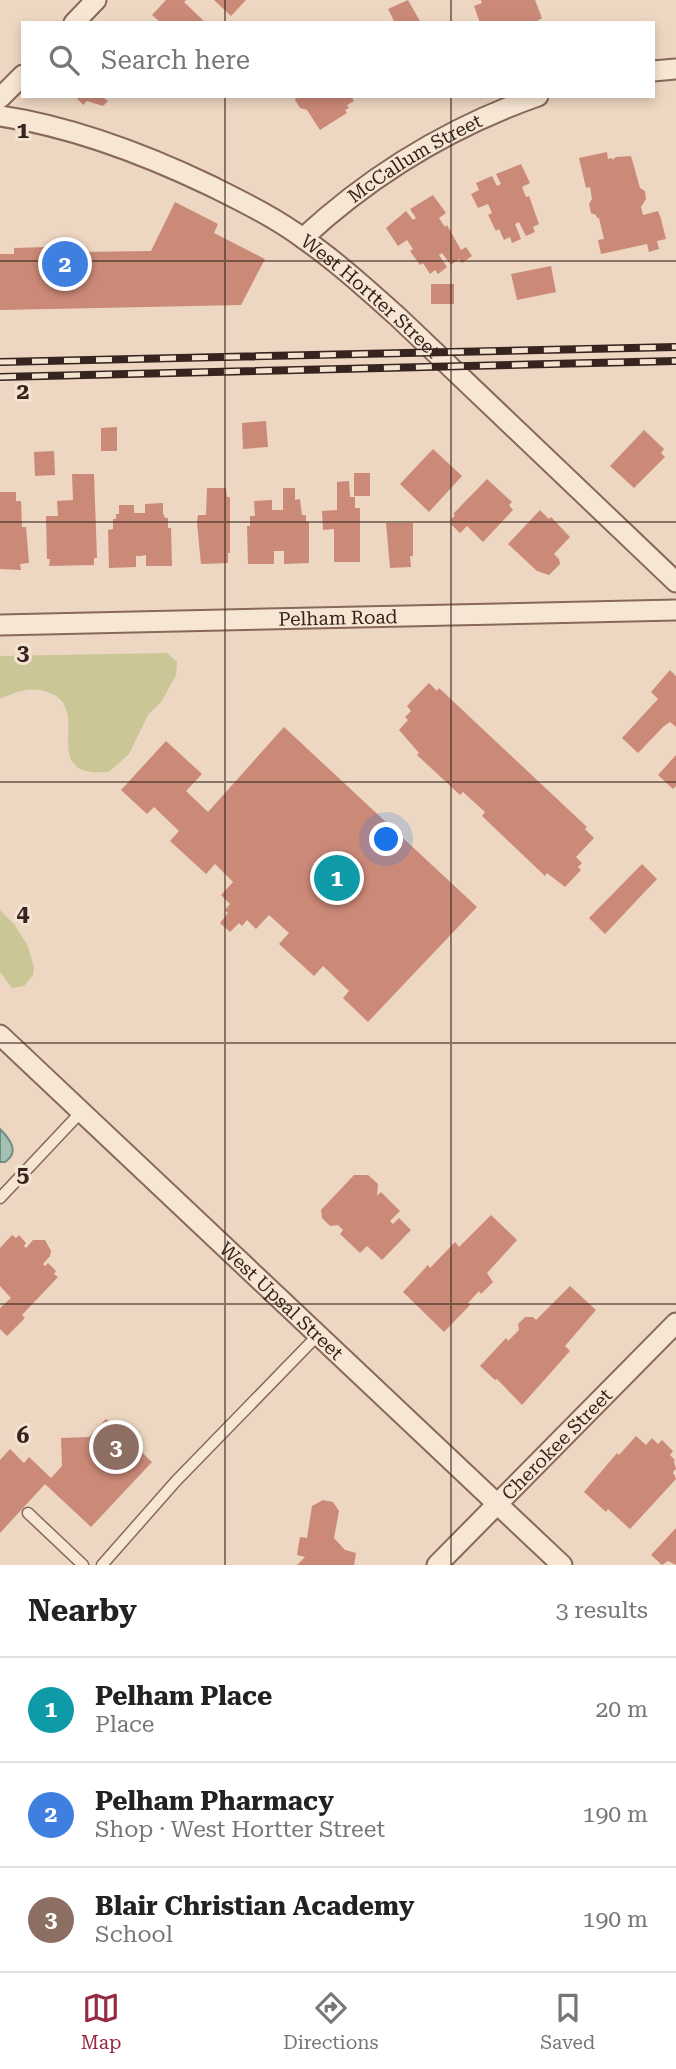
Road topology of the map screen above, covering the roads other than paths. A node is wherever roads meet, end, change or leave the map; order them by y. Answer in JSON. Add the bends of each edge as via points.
{"nodes":[{"id":1,"x":96,"y":0,"type":"edge"},
{"id":2,"x":76,"y":21,"type":"edge"},
{"id":3,"x":676,"y":69,"type":"edge"},
{"id":4,"x":655,"y":71,"type":"edge"},
{"id":5,"x":21,"y":77,"type":"edge"},
{"id":6,"x":0,"y":98,"type":"edge"},
{"id":7,"x":533,"y":98,"type":"edge"},
{"id":8,"x":0,"y":116,"type":"edge"},
{"id":9,"x":303,"y":238,"type":"junction"},
{"id":10,"x":676,"y":582,"type":"edge"},
{"id":11,"x":676,"y":610,"type":"edge"},
{"id":12,"x":0,"y":625,"type":"edge"},
{"id":13,"x":0,"y":1035,"type":"edge"},
{"id":14,"x":81,"y":1112,"type":"junction"},
{"id":15,"x":0,"y":1198,"type":"edge"},
{"id":16,"x":675,"y":1326,"type":"edge"},
{"id":17,"x":318,"y":1335,"type":"junction"},
{"id":18,"x":497,"y":1504,"type":"junction"},
{"id":19,"x":28,"y":1513,"type":"dead end"},
{"id":20,"x":83,"y":1565,"type":"edge"},
{"id":21,"x":102,"y":1565,"type":"edge"},
{"id":22,"x":438,"y":1565,"type":"edge"},
{"id":23,"x":562,"y":1565,"type":"edge"}],
"edges":[{"from":1,"to":2,"type":"street"},
{"from":3,"to":4,"type":"street"},
{"from":5,"to":6,"type":"street"},
{"from":7,"to":9,"type":"street","name":"McCallum Street","via":[[437,140],[371,182]]},
{"from":8,"to":9,"type":"street","name":"West Hortter Street","via":[[145,156],[238,200]]},
{"from":9,"to":10,"type":"street","name":"West Hortter Street","via":[[398,317]]},
{"from":11,"to":12,"type":"street","name":"Pelham Road"},
{"from":13,"to":14,"type":"street","name":"West Upsal Street"},
{"from":14,"to":15,"type":"lane"},
{"from":14,"to":17,"type":"street","name":"West Upsal Street"},
{"from":16,"to":18,"type":"street","name":"Cherokee Street"},
{"from":17,"to":18,"type":"street","name":"West Upsal Street"},
{"from":17,"to":21,"type":"lane","via":[[176,1481]]},
{"from":18,"to":22,"type":"street","name":"Cherokee Street"},
{"from":18,"to":23,"type":"street","name":"West Upsal Street"},
{"from":19,"to":20,"type":"lane"}]}
